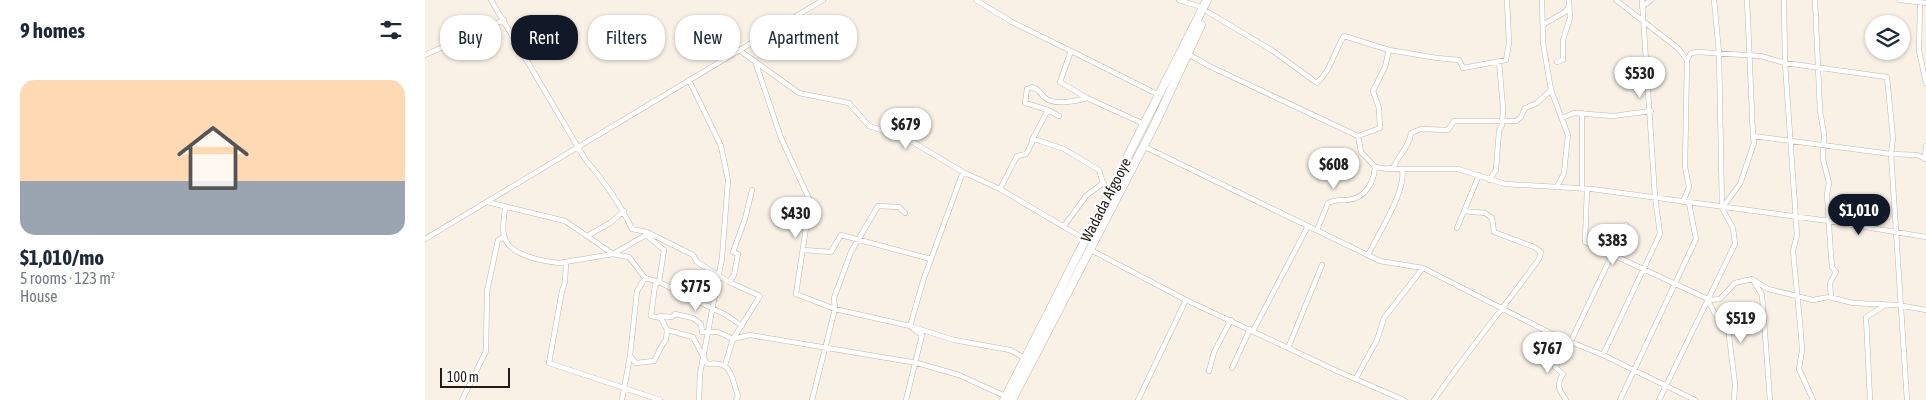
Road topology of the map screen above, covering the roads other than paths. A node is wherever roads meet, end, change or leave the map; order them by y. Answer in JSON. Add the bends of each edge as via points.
{"nodes":[{"id":1,"x":491,"y":0,"type":"edge"},
{"id":2,"x":823,"y":0,"type":"edge"},
{"id":3,"x":976,"y":0,"type":"edge"},
{"id":4,"x":1179,"y":0,"type":"edge"},
{"id":5,"x":1213,"y":0,"type":"edge"},
{"id":6,"x":1507,"y":0,"type":"edge"},
{"id":7,"x":1542,"y":0,"type":"edge"},
{"id":8,"x":1569,"y":0,"type":"edge"},
{"id":9,"x":1616,"y":0,"type":"edge"},
{"id":10,"x":1642,"y":0,"type":"edge"},
{"id":11,"x":1651,"y":0,"type":"edge"},
{"id":12,"x":1714,"y":0,"type":"edge"},
{"id":13,"x":1747,"y":0,"type":"edge"},
{"id":14,"x":1784,"y":0,"type":"edge"},
{"id":15,"x":1815,"y":0,"type":"edge"},
{"id":16,"x":1900,"y":0,"type":"edge"},
{"id":17,"x":1924,"y":2,"type":"edge"},
{"id":18,"x":1206,"y":6,"type":"edge"},
{"id":19,"x":1569,"y":7,"type":"junction"},
{"id":20,"x":1642,"y":7,"type":"junction"},
{"id":21,"x":505,"y":20,"type":"junction"},
{"id":22,"x":1643,"y":22,"type":"junction"},
{"id":23,"x":1544,"y":24,"type":"junction"},
{"id":24,"x":740,"y":49,"type":"edge"},
{"id":25,"x":1389,"y":50,"type":"junction"},
{"id":26,"x":740,"y":51,"type":"edge"},
{"id":27,"x":1071,"y":51,"type":"junction"},
{"id":28,"x":1719,"y":53,"type":"junction"},
{"id":29,"x":1188,"y":54,"type":"junction"},
{"id":30,"x":425,"y":55,"type":"edge"},
{"id":31,"x":1751,"y":55,"type":"junction"},
{"id":32,"x":722,"y":60,"type":"edge"},
{"id":33,"x":1687,"y":60,"type":"junction"},
{"id":34,"x":755,"y":61,"type":"junction"},
{"id":35,"x":1499,"y":62,"type":"junction"},
{"id":36,"x":1557,"y":62,"type":"dead end"},
{"id":37,"x":1785,"y":63,"type":"junction"},
{"id":38,"x":1817,"y":66,"type":"junction"},
{"id":39,"x":689,"y":80,"type":"junction"},
{"id":40,"x":1925,"y":81,"type":"edge"},
{"id":41,"x":1551,"y":90,"type":"junction"},
{"id":42,"x":1159,"y":95,"type":"junction"},
{"id":43,"x":1087,"y":98,"type":"junction"},
{"id":44,"x":1048,"y":110,"type":"junction"},
{"id":45,"x":1651,"y":111,"type":"junction"},
{"id":46,"x":1582,"y":113,"type":"junction"},
{"id":47,"x":1059,"y":116,"type":"dead end"},
{"id":48,"x":1562,"y":118,"type":"junction"},
{"id":49,"x":1502,"y":121,"type":"junction"},
{"id":50,"x":1144,"y":124,"type":"junction"},
{"id":51,"x":1358,"y":136,"type":"junction"},
{"id":52,"x":1753,"y":136,"type":"junction"},
{"id":53,"x":1032,"y":140,"type":"junction"},
{"id":54,"x":1790,"y":142,"type":"junction"},
{"id":55,"x":1143,"y":146,"type":"junction"},
{"id":56,"x":1823,"y":146,"type":"junction"},
{"id":57,"x":1926,"y":146,"type":"edge"},
{"id":58,"x":578,"y":147,"type":"junction"},
{"id":59,"x":1891,"y":154,"type":"junction"},
{"id":60,"x":1925,"y":159,"type":"edge"},
{"id":61,"x":1375,"y":166,"type":"junction"},
{"id":62,"x":1388,"y":169,"type":"junction"},
{"id":63,"x":1401,"y":170,"type":"junction"},
{"id":64,"x":963,"y":172,"type":"junction"},
{"id":65,"x":1479,"y":175,"type":"junction"},
{"id":66,"x":1489,"y":180,"type":"junction"},
{"id":67,"x":1103,"y":183,"type":"junction"},
{"id":68,"x":1557,"y":187,"type":"junction"},
{"id":69,"x":1000,"y":189,"type":"junction"},
{"id":70,"x":1585,"y":189,"type":"junction"},
{"id":71,"x":751,"y":190,"type":"dead end"},
{"id":72,"x":1112,"y":191,"type":"junction"},
{"id":73,"x":1655,"y":197,"type":"junction"},
{"id":74,"x":487,"y":202,"type":"junction"},
{"id":75,"x":1683,"y":202,"type":"junction"},
{"id":76,"x":1689,"y":203,"type":"junction"},
{"id":77,"x":505,"y":208,"type":"junction"},
{"id":78,"x":1722,"y":208,"type":"junction"},
{"id":79,"x":1465,"y":210,"type":"junction"},
{"id":80,"x":624,"y":211,"type":"junction"},
{"id":81,"x":905,"y":213,"type":"dead end"},
{"id":82,"x":1795,"y":216,"type":"junction"},
{"id":83,"x":1829,"y":221,"type":"junction"},
{"id":84,"x":1626,"y":225,"type":"dead end"},
{"id":85,"x":1064,"y":226,"type":"junction"},
{"id":86,"x":1308,"y":226,"type":"junction"},
{"id":87,"x":1457,"y":228,"type":"dead end"},
{"id":88,"x":1317,"y":230,"type":"junction"},
{"id":89,"x":1897,"y":233,"type":"junction"},
{"id":90,"x":646,"y":234,"type":"junction"},
{"id":91,"x":587,"y":236,"type":"junction"},
{"id":92,"x":1926,"y":237,"type":"edge"},
{"id":93,"x":505,"y":238,"type":"junction"},
{"id":94,"x":425,"y":239,"type":"edge"},
{"id":95,"x":857,"y":240,"type":"junction"},
{"id":96,"x":1086,"y":240,"type":"junction"},
{"id":97,"x":1089,"y":249,"type":"junction"},
{"id":98,"x":804,"y":250,"type":"junction"},
{"id":99,"x":613,"y":254,"type":"junction"},
{"id":100,"x":1368,"y":255,"type":"junction"},
{"id":101,"x":1613,"y":255,"type":"junction"},
{"id":102,"x":931,"y":259,"type":"junction"},
{"id":103,"x":567,"y":262,"type":"junction"},
{"id":104,"x":1322,"y":265,"type":"dead end"},
{"id":105,"x":1423,"y":268,"type":"junction"},
{"id":106,"x":1644,"y":270,"type":"junction"},
{"id":107,"x":719,"y":275,"type":"junction"},
{"id":108,"x":645,"y":278,"type":"junction"},
{"id":109,"x":1752,"y":279,"type":"junction"},
{"id":110,"x":659,"y":282,"type":"junction"},
{"id":111,"x":729,"y":282,"type":"junction"},
{"id":112,"x":1676,"y":285,"type":"junction"},
{"id":113,"x":1798,"y":295,"type":"junction"},
{"id":114,"x":1831,"y":297,"type":"junction"},
{"id":115,"x":1707,"y":299,"type":"junction"},
{"id":116,"x":1186,"y":300,"type":"junction"},
{"id":117,"x":1885,"y":306,"type":"junction"},
{"id":118,"x":1901,"y":306,"type":"junction"},
{"id":119,"x":712,"y":308,"type":"junction"},
{"id":120,"x":835,"y":309,"type":"junction"},
{"id":121,"x":1503,"y":309,"type":"junction"},
{"id":122,"x":1926,"y":310,"type":"edge"},
{"id":123,"x":651,"y":316,"type":"junction"},
{"id":124,"x":1231,"y":320,"type":"junction"},
{"id":125,"x":742,"y":326,"type":"junction"},
{"id":126,"x":910,"y":326,"type":"junction"},
{"id":127,"x":667,"y":330,"type":"junction"},
{"id":128,"x":1251,"y":330,"type":"junction"},
{"id":129,"x":708,"y":332,"type":"junction"},
{"id":130,"x":733,"y":338,"type":"junction"},
{"id":131,"x":1564,"y":339,"type":"junction"},
{"id":132,"x":1571,"y":342,"type":"junction"},
{"id":133,"x":826,"y":346,"type":"junction"},
{"id":134,"x":1288,"y":348,"type":"junction"},
{"id":135,"x":1603,"y":354,"type":"junction"},
{"id":136,"x":703,"y":355,"type":"junction"},
{"id":137,"x":630,"y":356,"type":"junction"},
{"id":138,"x":1025,"y":358,"type":"junction"},
{"id":139,"x":917,"y":363,"type":"junction"},
{"id":140,"x":725,"y":365,"type":"junction"},
{"id":141,"x":1232,"y":368,"type":"dead end"},
{"id":142,"x":1635,"y":370,"type":"junction"},
{"id":143,"x":1209,"y":371,"type":"dead end"},
{"id":144,"x":1356,"y":378,"type":"junction"},
{"id":145,"x":1666,"y":384,"type":"junction"},
{"id":146,"x":625,"y":388,"type":"junction"},
{"id":147,"x":1007,"y":399,"type":"edge"},
{"id":148,"x":462,"y":400,"type":"edge"},
{"id":149,"x":622,"y":400,"type":"edge"},
{"id":150,"x":660,"y":400,"type":"edge"},
{"id":151,"x":699,"y":400,"type":"edge"},
{"id":152,"x":736,"y":400,"type":"edge"},
{"id":153,"x":811,"y":400,"type":"edge"},
{"id":154,"x":906,"y":400,"type":"edge"},
{"id":155,"x":1138,"y":400,"type":"edge"},
{"id":156,"x":1403,"y":400,"type":"edge"},
{"id":157,"x":1434,"y":400,"type":"edge"},
{"id":158,"x":1566,"y":400,"type":"edge"},
{"id":159,"x":1620,"y":400,"type":"edge"},
{"id":160,"x":1659,"y":400,"type":"edge"},
{"id":161,"x":1695,"y":400,"type":"edge"},
{"id":162,"x":1734,"y":400,"type":"edge"},
{"id":163,"x":1770,"y":400,"type":"edge"},
{"id":164,"x":1813,"y":400,"type":"edge"},
{"id":165,"x":1870,"y":400,"type":"edge"},
{"id":166,"x":1907,"y":400,"type":"edge"}],
"edges":[{"from":1,"to":21,"type":"street"},
{"from":2,"to":24,"type":"street"},
{"from":3,"to":27,"type":"street"},
{"from":4,"to":18,"type":"street"},
{"from":5,"to":18,"type":"highway","name":"Wadada Afgooye"},
{"from":6,"to":35,"type":"street","via":[[1509,43],[1506,60]]},
{"from":7,"to":23,"type":"street"},
{"from":8,"to":19,"type":"street"},
{"from":9,"to":22,"type":"street"},
{"from":10,"to":20,"type":"street"},
{"from":11,"to":20,"type":"street"},
{"from":12,"to":28,"type":"street"},
{"from":13,"to":31,"type":"street"},
{"from":14,"to":37,"type":"street"},
{"from":15,"to":38,"type":"street"},
{"from":16,"to":17,"type":"street"},
{"from":17,"to":40,"type":"street","via":[[1919,51]]},
{"from":18,"to":25,"type":"street","via":[[1317,83],[1327,74],[1344,36]]},
{"from":18,"to":29,"type":"highway","name":"Wadada Afgooye"},
{"from":18,"to":42,"type":"highway","name":"Wadada Afgooye"},
{"from":19,"to":23,"type":"street"},
{"from":19,"to":36,"type":"street","via":[[1563,60]]},
{"from":20,"to":22,"type":"street"},
{"from":21,"to":30,"type":"street"},
{"from":21,"to":58,"type":"street"},
{"from":22,"to":33,"type":"street","via":[[1679,49]]},
{"from":22,"to":45,"type":"street"},
{"from":23,"to":41,"type":"street","via":[[1543,43]]},
{"from":25,"to":35,"type":"street","via":[[1459,60],[1463,68]]},
{"from":25,"to":51,"type":"street","via":[[1373,91],[1379,108],[1380,128]]},
{"from":26,"to":34,"type":"street"},
{"from":27,"to":42,"type":"street"},
{"from":27,"to":43,"type":"street","via":[[1060,82]]},
{"from":28,"to":31,"type":"street"},
{"from":28,"to":33,"type":"street","via":[[1694,52]]},
{"from":28,"to":78,"type":"street"},
{"from":29,"to":51,"type":"street"},
{"from":29,"to":55,"type":"highway","name":"Wadada Afgooye"},
{"from":31,"to":37,"type":"street"},
{"from":31,"to":52,"type":"street"},
{"from":32,"to":39,"type":"street"},
{"from":33,"to":75,"type":"street","via":[[1685,167],[1689,187]]},
{"from":34,"to":64,"type":"street","via":[[799,93],[849,103],[869,126],[906,138]]},
{"from":34,"to":98,"type":"street","via":[[781,138],[810,201]]},
{"from":35,"to":49,"type":"street"},
{"from":37,"to":38,"type":"street"},
{"from":37,"to":54,"type":"street"},
{"from":38,"to":56,"type":"street"},
{"from":38,"to":59,"type":"street","via":[[1887,77],[1893,138]]},
{"from":39,"to":58,"type":"street"},
{"from":39,"to":107,"type":"street","via":[[721,146],[728,180]]},
{"from":41,"to":48,"type":"street"},
{"from":41,"to":49,"type":"street","via":[[1537,103],[1525,108],[1519,119]]},
{"from":42,"to":50,"type":"highway","name":"Wadada Afgooye"},
{"from":43,"to":44,"type":"street","via":[[1073,102],[1054,101],[1044,97],[1039,89],[1027,89],[1025,103]]},
{"from":43,"to":50,"type":"street"},
{"from":44,"to":47,"type":"street"},
{"from":44,"to":53,"type":"street"},
{"from":45,"to":46,"type":"street","via":[[1613,116]]},
{"from":45,"to":73,"type":"street"},
{"from":46,"to":48,"type":"street"},
{"from":46,"to":70,"type":"street"},
{"from":48,"to":68,"type":"street","via":[[1568,139],[1564,173]]},
{"from":49,"to":62,"type":"street","via":[[1454,121],[1448,130],[1417,130],[1411,133],[1409,144],[1393,168]]},
{"from":49,"to":66,"type":"street","via":[[1496,170]]},
{"from":50,"to":72,"type":"highway","name":"Wadada Afgooye"},
{"from":51,"to":61,"type":"street","via":[[1361,152]]},
{"from":52,"to":54,"type":"street"},
{"from":52,"to":78,"type":"street","via":[[1754,143],[1740,184]]},
{"from":53,"to":67,"type":"street","via":[[1075,154],[1099,170]]},
{"from":53,"to":69,"type":"street","via":[[1026,154],[1017,156],[1013,161]]},
{"from":54,"to":56,"type":"street"},
{"from":54,"to":82,"type":"street"},
{"from":55,"to":86,"type":"street"},
{"from":55,"to":97,"type":"highway","name":"Wadada Afgooye"},
{"from":56,"to":59,"type":"street"},
{"from":56,"to":83,"type":"street","via":[[1829,183]]},
{"from":57,"to":60,"type":"street"},
{"from":58,"to":74,"type":"street"},
{"from":58,"to":80,"type":"street"},
{"from":59,"to":60,"type":"street","via":[[1917,155]]},
{"from":59,"to":89,"type":"street"},
{"from":61,"to":62,"type":"street"},
{"from":61,"to":88,"type":"street","via":[[1373,183],[1359,196],[1328,203]]},
{"from":62,"to":63,"type":"street"},
{"from":63,"to":65,"type":"street","via":[[1445,167]]},
{"from":63,"to":100,"type":"street","via":[[1403,176],[1394,203]]},
{"from":64,"to":69,"type":"street"},
{"from":64,"to":102,"type":"street"},
{"from":65,"to":66,"type":"street"},
{"from":65,"to":79,"type":"street"},
{"from":66,"to":68,"type":"street"},
{"from":67,"to":72,"type":"street"},
{"from":67,"to":85,"type":"street","via":[[1086,196]]},
{"from":68,"to":70,"type":"street"},
{"from":69,"to":85,"type":"street"},
{"from":70,"to":73,"type":"street"},
{"from":70,"to":101,"type":"street","via":[[1585,242]]},
{"from":71,"to":111,"type":"street","via":[[733,252],[738,254],[734,275]]},
{"from":72,"to":96,"type":"highway","name":"Wadada Afgooye"},
{"from":73,"to":75,"type":"street"},
{"from":73,"to":106,"type":"street","via":[[1660,234]]},
{"from":74,"to":77,"type":"street"},
{"from":74,"to":94,"type":"street"},
{"from":75,"to":76,"type":"street"},
{"from":76,"to":78,"type":"street"},
{"from":76,"to":112,"type":"street","via":[[1696,240]]},
{"from":77,"to":91,"type":"street","via":[[565,221]]},
{"from":77,"to":93,"type":"street"},
{"from":78,"to":82,"type":"street"},
{"from":78,"to":115,"type":"street","via":[[1733,228],[1735,244]]},
{"from":79,"to":87,"type":"street"},
{"from":79,"to":121,"type":"street","via":[[1485,213],[1492,218],[1494,232],[1541,252]]},
{"from":80,"to":90,"type":"street","via":[[632,229]]},
{"from":80,"to":91,"type":"street","via":[[610,224]]},
{"from":81,"to":95,"type":"street","via":[[899,207],[878,206]]},
{"from":82,"to":83,"type":"street"},
{"from":82,"to":113,"type":"street","via":[[1797,235],[1793,251]]},
{"from":83,"to":89,"type":"street"},
{"from":83,"to":114,"type":"street","via":[[1832,267],[1836,272],[1830,283]]},
{"from":84,"to":101,"type":"street"},
{"from":85,"to":96,"type":"street"},
{"from":86,"to":88,"type":"street"},
{"from":86,"to":128,"type":"street"},
{"from":88,"to":100,"type":"street"},
{"from":89,"to":92,"type":"street"},
{"from":89,"to":118,"type":"street"},
{"from":90,"to":99,"type":"street"},
{"from":90,"to":107,"type":"street","via":[[693,255],[697,262]]},
{"from":90,"to":110,"type":"street","via":[[664,250]]},
{"from":91,"to":99,"type":"street"},
{"from":93,"to":103,"type":"street","via":[[521,253],[551,262]]},
{"from":93,"to":148,"type":"street","via":[[498,240],[493,253],[487,290],[486,351]]},
{"from":95,"to":98,"type":"street","via":[[841,235],[831,252]]},
{"from":95,"to":102,"type":"street"},
{"from":95,"to":120,"type":"street","via":[[834,298]]},
{"from":96,"to":138,"type":"highway","name":"Wadada Afgooye"},
{"from":97,"to":116,"type":"street"},
{"from":97,"to":147,"type":"highway","name":"Wadada Afgooye"},
{"from":98,"to":120,"type":"street","via":[[796,294]]},
{"from":99,"to":103,"type":"street"},
{"from":99,"to":108,"type":"street","via":[[629,257]]},
{"from":100,"to":105,"type":"street","via":[[1387,263]]},
{"from":101,"to":106,"type":"street"},
{"from":101,"to":132,"type":"street"},
{"from":102,"to":126,"type":"street"},
{"from":103,"to":146,"type":"street","via":[[549,363]]},
{"from":104,"to":134,"type":"street"},
{"from":105,"to":121,"type":"street"},
{"from":105,"to":144,"type":"street","via":[[1384,318],[1377,340]]},
{"from":106,"to":112,"type":"street"},
{"from":106,"to":135,"type":"street"},
{"from":107,"to":111,"type":"street"},
{"from":107,"to":119,"type":"street"},
{"from":108,"to":110,"type":"street"},
{"from":108,"to":137,"type":"street","via":[[637,291]]},
{"from":109,"to":113,"type":"street","via":[[1768,289]]},
{"from":109,"to":115,"type":"street","via":[[1735,283],[1720,300]]},
{"from":109,"to":163,"type":"street","via":[[1762,295]]},
{"from":110,"to":119,"type":"street"},
{"from":110,"to":123,"type":"street","via":[[655,285]]},
{"from":111,"to":125,"type":"street","via":[[760,296]]},
{"from":112,"to":115,"type":"street"},
{"from":112,"to":142,"type":"street"},
{"from":113,"to":114,"type":"street","via":[[1813,300]]},
{"from":113,"to":164,"type":"street","via":[[1802,350],[1799,369]]},
{"from":114,"to":117,"type":"street"},
{"from":115,"to":145,"type":"street"},
{"from":115,"to":162,"type":"street","via":[[1728,328]]},
{"from":116,"to":124,"type":"street"},
{"from":116,"to":155,"type":"street"},
{"from":117,"to":118,"type":"street"},
{"from":117,"to":165,"type":"street","via":[[1866,317]]},
{"from":118,"to":122,"type":"street"},
{"from":118,"to":166,"type":"street"},
{"from":119,"to":125,"type":"street"},
{"from":119,"to":129,"type":"street"},
{"from":120,"to":126,"type":"street"},
{"from":120,"to":133,"type":"street"},
{"from":121,"to":131,"type":"street"},
{"from":121,"to":157,"type":"street"},
{"from":123,"to":127,"type":"street","via":[[661,318]]},
{"from":123,"to":129,"type":"street","via":[[672,317],[675,314],[693,318],[701,324],[702,332]]},
{"from":124,"to":128,"type":"street"},
{"from":124,"to":143,"type":"street","via":[[1214,352]]},
{"from":125,"to":130,"type":"street"},
{"from":126,"to":138,"type":"street","via":[[954,340],[1009,350]]},
{"from":126,"to":139,"type":"street","via":[[922,335]]},
{"from":127,"to":136,"type":"street","via":[[693,337]]},
{"from":127,"to":137,"type":"street","via":[[667,340],[654,361],[636,363]]},
{"from":128,"to":134,"type":"street"},
{"from":128,"to":141,"type":"street"},
{"from":129,"to":130,"type":"street"},
{"from":129,"to":136,"type":"street"},
{"from":130,"to":133,"type":"street","via":[[750,335]]},
{"from":130,"to":140,"type":"street"},
{"from":131,"to":132,"type":"street"},
{"from":131,"to":158,"type":"street","via":[[1565,351],[1555,367],[1563,374],[1558,383]]},
{"from":132,"to":135,"type":"street"},
{"from":133,"to":139,"type":"street"},
{"from":133,"to":153,"type":"street"},
{"from":134,"to":144,"type":"street"},
{"from":135,"to":142,"type":"street"},
{"from":136,"to":140,"type":"street","via":[[707,364]]},
{"from":136,"to":151,"type":"street"},
{"from":137,"to":146,"type":"street"},
{"from":138,"to":147,"type":"highway","name":"Wadada Afgooye"},
{"from":139,"to":147,"type":"street","via":[[959,375]]},
{"from":139,"to":154,"type":"street"},
{"from":140,"to":152,"type":"street","via":[[730,369],[738,396]]},
{"from":142,"to":145,"type":"street"},
{"from":142,"to":159,"type":"street"},
{"from":144,"to":156,"type":"street"},
{"from":145,"to":160,"type":"street"},
{"from":145,"to":161,"type":"street"},
{"from":146,"to":149,"type":"street"},
{"from":146,"to":150,"type":"street"}]}
